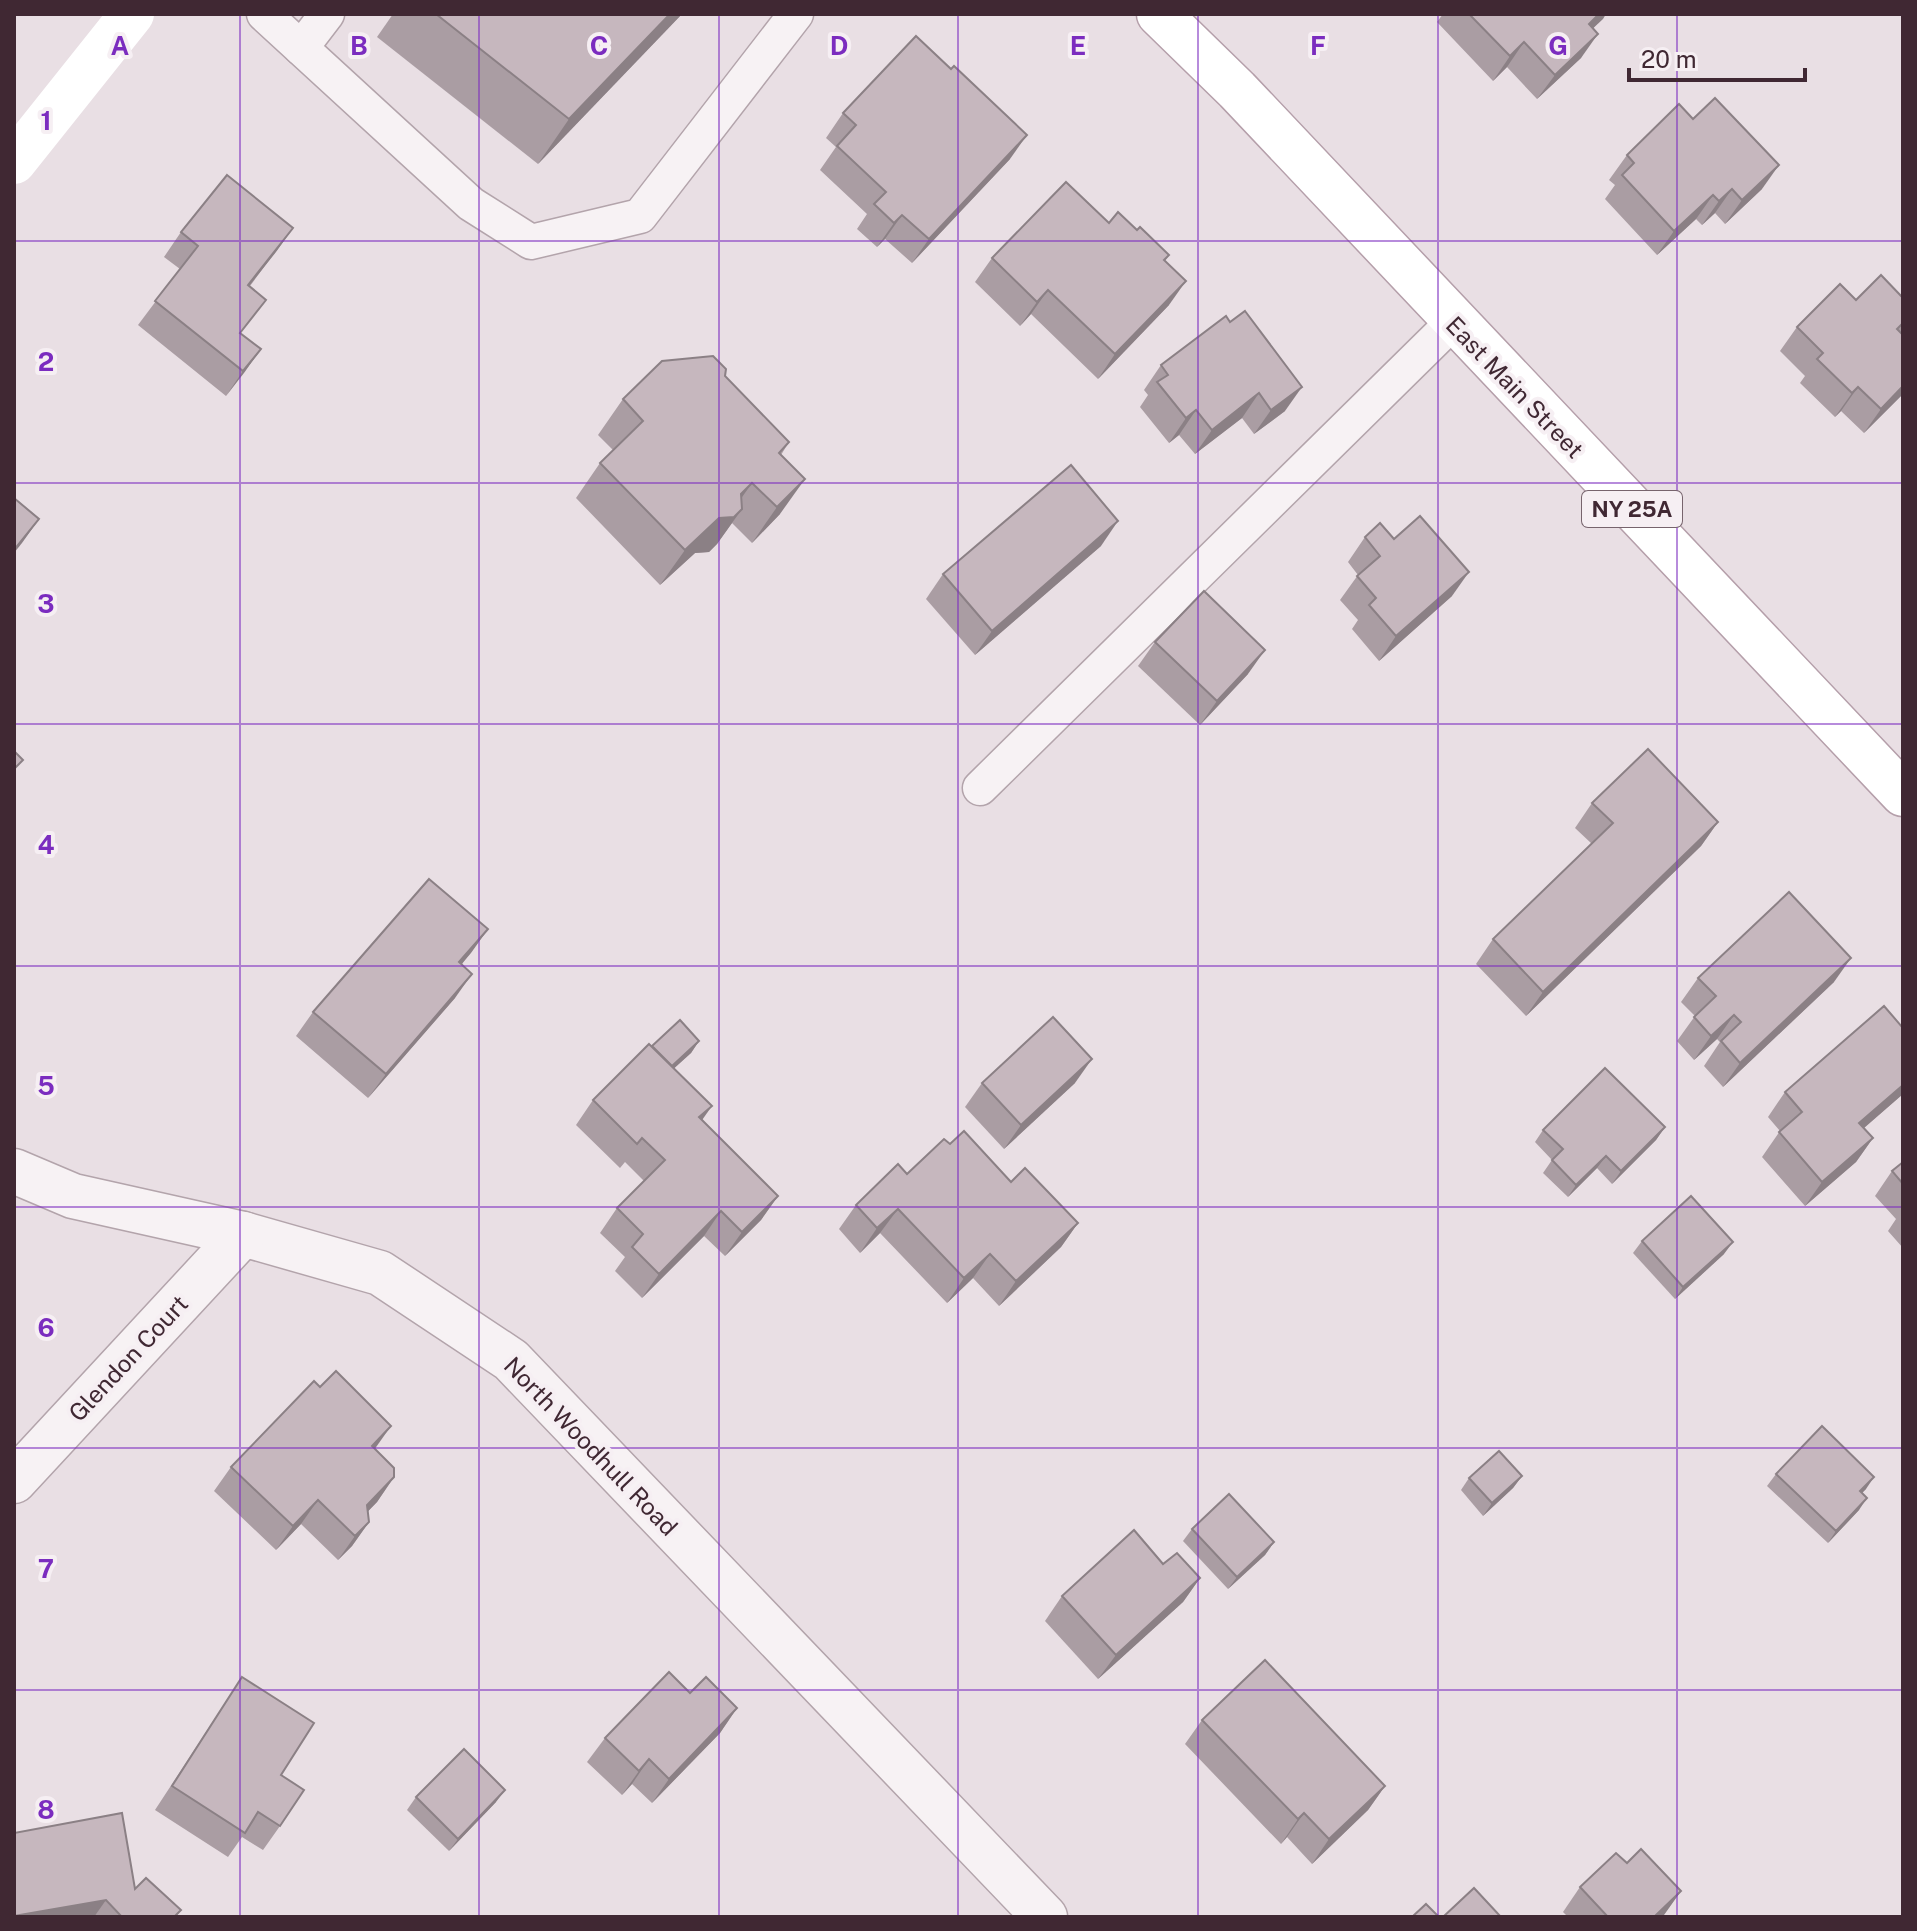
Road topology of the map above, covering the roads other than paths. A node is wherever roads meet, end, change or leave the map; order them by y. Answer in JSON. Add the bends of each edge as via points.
{"nodes":[{"id":1,"x":132,"y":14,"type":"edge"},
{"id":2,"x":264,"y":14,"type":"edge"},
{"id":3,"x":327,"y":14,"type":"edge"},
{"id":4,"x":796,"y":14,"type":"edge"},
{"id":5,"x":1159,"y":14,"type":"edge"},
{"id":6,"x":301,"y":48,"type":"junction"},
{"id":7,"x":14,"y":162,"type":"edge"},
{"id":8,"x":1453,"y":322,"type":"junction"},
{"id":9,"x":980,"y":788,"type":"dead end"},
{"id":10,"x":1903,"y":794,"type":"edge"},
{"id":11,"x":14,"y":1171,"type":"edge"},
{"id":12,"x":243,"y":1234,"type":"junction"},
{"id":13,"x":14,"y":1481,"type":"edge"},
{"id":14,"x":1045,"y":1917,"type":"edge"}],
"edges":[{"from":1,"to":7,"type":"main road"},
{"from":2,"to":6,"type":"lane"},
{"from":3,"to":6,"type":"lane"},
{"from":4,"to":6,"type":"lane","via":[[640,216],[531,242],[471,204]]},
{"from":5,"to":8,"type":"main road","name":"East Main Street","number":"NY 25A"},
{"from":8,"to":9,"type":"lane"},
{"from":8,"to":10,"type":"main road","name":"East Main Street","number":"NY 25A"},
{"from":11,"to":12,"type":"street","name":"North Woodhull Road","via":[[73,1196]]},
{"from":12,"to":13,"type":"street","name":"Glendon Court"},
{"from":12,"to":14,"type":"street","name":"North Woodhull Road","via":[[380,1273],[511,1360]]}]}
